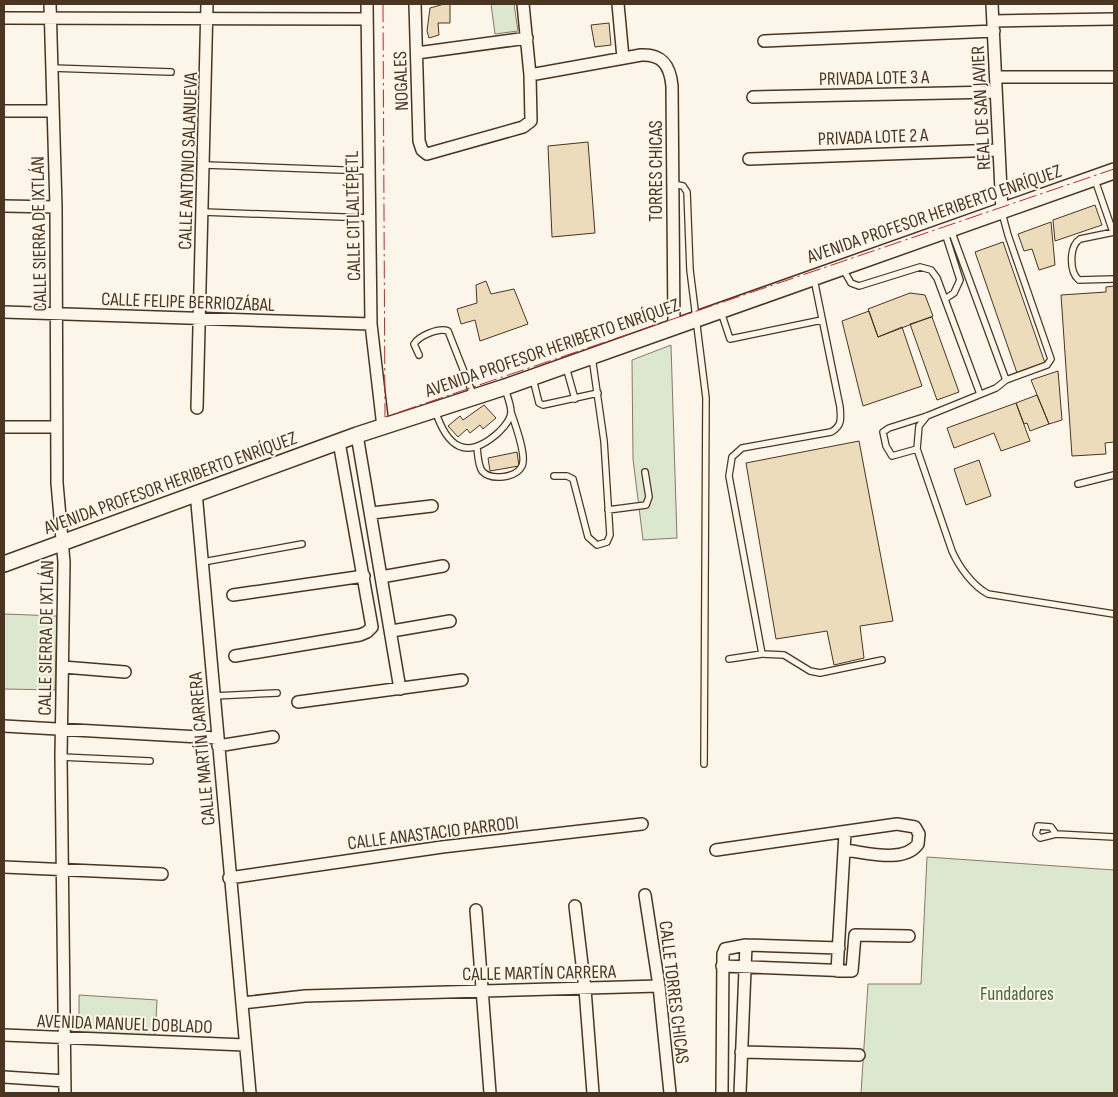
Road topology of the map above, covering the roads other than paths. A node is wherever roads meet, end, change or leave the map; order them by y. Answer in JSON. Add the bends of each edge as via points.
{"nodes":[{"id":1,"x":50,"y":4,"type":"edge"},
{"id":2,"x":207,"y":4,"type":"edge"},
{"id":3,"x":367,"y":4,"type":"edge"},
{"id":4,"x":415,"y":4,"type":"edge"},
{"id":5,"x":523,"y":4,"type":"edge"},
{"id":6,"x":618,"y":4,"type":"edge"},
{"id":7,"x":992,"y":4,"type":"edge"},
{"id":8,"x":4,"y":18,"type":"edge"},
{"id":9,"x":51,"y":18,"type":"junction"},
{"id":10,"x":367,"y":18,"type":"junction"},
{"id":11,"x":1114,"y":19,"type":"edge"},
{"id":12,"x":208,"y":20,"type":"junction"},
{"id":13,"x":993,"y":26,"type":"junction"},
{"id":14,"x":527,"y":38,"type":"junction"},
{"id":15,"x":764,"y":41,"type":"dead end"},
{"id":16,"x":417,"y":53,"type":"junction"},
{"id":17,"x":623,"y":58,"type":"junction"},
{"id":18,"x":51,"y":68,"type":"junction"},
{"id":19,"x":171,"y":72,"type":"dead end"},
{"id":20,"x":530,"y":75,"type":"junction"},
{"id":21,"x":996,"y":77,"type":"junction"},
{"id":22,"x":1114,"y":77,"type":"edge"},
{"id":23,"x":996,"y":92,"type":"junction"},
{"id":24,"x":753,"y":97,"type":"dead end"},
{"id":25,"x":4,"y":111,"type":"edge"},
{"id":26,"x":53,"y":111,"type":"junction"},
{"id":27,"x":999,"y":150,"type":"junction"},
{"id":28,"x":749,"y":159,"type":"dead end"},
{"id":29,"x":205,"y":165,"type":"junction"},
{"id":30,"x":369,"y":171,"type":"junction"},
{"id":31,"x":1114,"y":171,"type":"edge"},
{"id":32,"x":1095,"y":178,"type":"junction"},
{"id":33,"x":673,"y":184,"type":"junction"},
{"id":34,"x":4,"y":206,"type":"edge"},
{"id":35,"x":56,"y":206,"type":"junction"},
{"id":36,"x":1002,"y":210,"type":"junction"},
{"id":37,"x":203,"y":212,"type":"junction"},
{"id":38,"x":370,"y":218,"type":"junction"},
{"id":39,"x":948,"y":230,"type":"junction"},
{"id":40,"x":1114,"y":232,"type":"edge"},
{"id":41,"x":842,"y":267,"type":"junction"},
{"id":42,"x":814,"y":277,"type":"junction"},
{"id":43,"x":1114,"y":279,"type":"edge"},
{"id":44,"x":945,"y":299,"type":"junction"},
{"id":45,"x":720,"y":310,"type":"junction"},
{"id":46,"x":4,"y":312,"type":"edge"},
{"id":47,"x":56,"y":314,"type":"junction"},
{"id":48,"x":200,"y":319,"type":"junction"},
{"id":49,"x":696,"y":319,"type":"junction"},
{"id":50,"x":822,"y":320,"type":"junction"},
{"id":51,"x":371,"y":324,"type":"junction"},
{"id":52,"x":674,"y":327,"type":"junction"},
{"id":53,"x":419,"y":355,"type":"dead end"},
{"id":54,"x":592,"y":356,"type":"junction"},
{"id":55,"x":565,"y":365,"type":"junction"},
{"id":56,"x":533,"y":377,"type":"junction"},
{"id":57,"x":1006,"y":380,"type":"junction"},
{"id":58,"x":505,"y":387,"type":"junction"},
{"id":59,"x":598,"y":393,"type":"junction"},
{"id":60,"x":980,"y":394,"type":"junction"},
{"id":61,"x":474,"y":397,"type":"junction"},
{"id":62,"x":575,"y":399,"type":"junction"},
{"id":63,"x":197,"y":408,"type":"dead end"},
{"id":64,"x":434,"y":408,"type":"junction"},
{"id":65,"x":511,"y":412,"type":"junction"},
{"id":66,"x":927,"y":416,"type":"junction"},
{"id":67,"x":4,"y":427,"type":"edge"},
{"id":68,"x":57,"y":427,"type":"junction"},
{"id":69,"x":383,"y":427,"type":"junction"},
{"id":70,"x":357,"y":435,"type":"junction"},
{"id":71,"x":339,"y":442,"type":"junction"},
{"id":72,"x":476,"y":448,"type":"junction"},
{"id":73,"x":917,"y":449,"type":"junction"},
{"id":74,"x":645,"y":472,"type":"dead end"},
{"id":75,"x":1114,"y":475,"type":"edge"},
{"id":76,"x":554,"y":476,"type":"dead end"},
{"id":77,"x":1078,"y":484,"type":"dead end"},
{"id":78,"x":196,"y":492,"type":"junction"},
{"id":79,"x":432,"y":506,"type":"dead end"},
{"id":80,"x":608,"y":510,"type":"junction"},
{"id":81,"x":372,"y":513,"type":"junction"},
{"id":82,"x":62,"y":542,"type":"junction"},
{"id":83,"x":302,"y":544,"type":"dead end"},
{"id":84,"x":203,"y":562,"type":"junction"},
{"id":85,"x":4,"y":564,"type":"edge"},
{"id":86,"x":443,"y":566,"type":"dead end"},
{"id":87,"x":364,"y":576,"type":"junction"},
{"id":88,"x":381,"y":576,"type":"junction"},
{"id":89,"x":233,"y":596,"type":"dead end"},
{"id":90,"x":1114,"y":614,"type":"edge"},
{"id":91,"x":450,"y":621,"type":"dead end"},
{"id":92,"x":392,"y":631,"type":"junction"},
{"id":93,"x":762,"y":654,"type":"junction"},
{"id":94,"x":235,"y":656,"type":"dead end"},
{"id":95,"x":729,"y":659,"type":"dead end"},
{"id":96,"x":882,"y":660,"type":"dead end"},
{"id":97,"x":63,"y":667,"type":"junction"},
{"id":98,"x":125,"y":672,"type":"dead end"},
{"id":99,"x":462,"y":680,"type":"dead end"},
{"id":100,"x":400,"y":689,"type":"junction"},
{"id":101,"x":277,"y":693,"type":"dead end"},
{"id":102,"x":214,"y":696,"type":"junction"},
{"id":103,"x":298,"y":702,"type":"dead end"},
{"id":104,"x":4,"y":726,"type":"edge"},
{"id":105,"x":61,"y":729,"type":"junction"},
{"id":106,"x":273,"y":737,"type":"dead end"},
{"id":107,"x":217,"y":742,"type":"junction"},
{"id":108,"x":61,"y":757,"type":"junction"},
{"id":109,"x":150,"y":761,"type":"dead end"},
{"id":110,"x":704,"y":764,"type":"dead end"},
{"id":111,"x":642,"y":824,"type":"dead end"},
{"id":112,"x":844,"y":833,"type":"junction"},
{"id":113,"x":1056,"y":834,"type":"dead end"},
{"id":114,"x":1114,"y":836,"type":"edge"},
{"id":115,"x":716,"y":850,"type":"dead end"},
{"id":116,"x":844,"y":850,"type":"junction"},
{"id":117,"x":4,"y":866,"type":"edge"},
{"id":118,"x":62,"y":870,"type":"junction"},
{"id":119,"x":162,"y":874,"type":"dead end"},
{"id":120,"x":229,"y":878,"type":"junction"},
{"id":121,"x":645,"y":895,"type":"dead end"},
{"id":122,"x":575,"y":906,"type":"dead end"},
{"id":123,"x":476,"y":910,"type":"dead end"},
{"id":124,"x":855,"y":935,"type":"junction"},
{"id":125,"x":839,"y":936,"type":"junction"},
{"id":126,"x":908,"y":936,"type":"dead end"},
{"id":127,"x":746,"y":945,"type":"junction"},
{"id":128,"x":839,"y":948,"type":"junction"},
{"id":129,"x":722,"y":966,"type":"junction"},
{"id":130,"x":745,"y":966,"type":"junction"},
{"id":131,"x":838,"y":971,"type":"junction"},
{"id":132,"x":658,"y":986,"type":"junction"},
{"id":133,"x":585,"y":989,"type":"junction"},
{"id":134,"x":481,"y":991,"type":"junction"},
{"id":135,"x":242,"y":1003,"type":"junction"},
{"id":136,"x":4,"y":1035,"type":"edge"},
{"id":137,"x":64,"y":1038,"type":"junction"},
{"id":138,"x":245,"y":1045,"type":"junction"},
{"id":139,"x":741,"y":1052,"type":"junction"},
{"id":140,"x":859,"y":1056,"type":"dead end"},
{"id":141,"x":4,"y":1077,"type":"edge"},
{"id":142,"x":64,"y":1081,"type":"junction"},
{"id":143,"x":65,"y":1093,"type":"edge"},
{"id":144,"x":250,"y":1093,"type":"edge"},
{"id":145,"x":490,"y":1093,"type":"edge"},
{"id":146,"x":593,"y":1093,"type":"edge"},
{"id":147,"x":670,"y":1093,"type":"edge"},
{"id":148,"x":722,"y":1093,"type":"edge"},
{"id":149,"x":740,"y":1093,"type":"edge"}],
"edges":[{"from":1,"to":9,"type":"street","name":"CALLE SIERRA DE IXTLÁN"},
{"from":2,"to":12,"type":"street","name":"CALLE ANTONIO SALANUEVA"},
{"from":3,"to":10,"type":"street","name":"CALLE CITLALTÉPETL"},
{"from":4,"to":16,"type":"street","name":"NOGALES"},
{"from":5,"to":14,"type":"street"},
{"from":6,"to":17,"type":"street"},
{"from":7,"to":13,"type":"street","name":"REAL DE SAN JAVIER"},
{"from":8,"to":9,"type":"street"},
{"from":9,"to":12,"type":"street"},
{"from":9,"to":18,"type":"street","name":"CALLE SIERRA DE IXTLÁN"},
{"from":10,"to":12,"type":"street"},
{"from":10,"to":30,"type":"street","name":"CALLE CITLALTÉPETL"},
{"from":11,"to":13,"type":"street"},
{"from":12,"to":29,"type":"street","name":"CALLE ANTONIO SALANUEVA"},
{"from":13,"to":15,"type":"street"},
{"from":13,"to":21,"type":"street","name":"REAL DE SAN JAVIER"},
{"from":14,"to":16,"type":"street"},
{"from":14,"to":20,"type":"street"},
{"from":16,"to":20,"type":"street","name":"NOGALES","via":[[419,141],[422,150],[428,154],[529,124],[532,115]]},
{"from":17,"to":20,"type":"street"},
{"from":17,"to":33,"type":"street","name":"TORRES CHICAS","via":[[649,54],[659,57],[671,73]]},
{"from":18,"to":19,"type":"lane"},
{"from":18,"to":26,"type":"street","name":"CALLE SIERRA DE IXTLÁN"},
{"from":21,"to":22,"type":"street"},
{"from":21,"to":23,"type":"street","name":"REAL DE SAN JAVIER"},
{"from":23,"to":24,"type":"street","name":"PRIVADA LOTE 3 A"},
{"from":23,"to":27,"type":"street","name":"REAL DE SAN JAVIER"},
{"from":25,"to":26,"type":"street"},
{"from":26,"to":35,"type":"street","name":"CALLE SIERRA DE IXTLÁN"},
{"from":27,"to":28,"type":"street","name":"PRIVADA LOTE 2 A"},
{"from":27,"to":36,"type":"street","name":"REAL DE SAN JAVIER"},
{"from":29,"to":30,"type":"lane"},
{"from":29,"to":37,"type":"street","name":"CALLE ANTONIO SALANUEVA"},
{"from":30,"to":38,"type":"street","name":"CALLE CITLALTÉPETL"},
{"from":31,"to":32,"type":"main road","name":"AVENIDA PROFESOR HERIBERTO ENRÍQUEZ"},
{"from":32,"to":36,"type":"main road","name":"AVENIDA PROFESOR HERIBERTO ENRÍQUEZ"},
{"from":32,"to":40,"type":"lane"},
{"from":33,"to":49,"type":"lane","via":[[683,186],[687,192],[690,270]]},
{"from":33,"to":52,"type":"street","name":"TORRES CHICAS"},
{"from":34,"to":35,"type":"street"},
{"from":35,"to":47,"type":"street","name":"CALLE SIERRA DE IXTLÁN"},
{"from":36,"to":39,"type":"main road","name":"AVENIDA PROFESOR HERIBERTO ENRÍQUEZ"},
{"from":36,"to":57,"type":"lane","via":[[1051,356],[1047,365]]},
{"from":37,"to":38,"type":"lane"},
{"from":37,"to":48,"type":"street","name":"CALLE ANTONIO SALANUEVA"},
{"from":38,"to":51,"type":"street","name":"CALLE CITLALTÉPETL"},
{"from":39,"to":41,"type":"main road","name":"AVENIDA PROFESOR HERIBERTO ENRÍQUEZ"},
{"from":39,"to":44,"type":"lane","via":[[960,280],[954,293]]},
{"from":39,"to":57,"type":"lane"},
{"from":40,"to":43,"type":"lane","via":[[1080,238],[1072,248],[1073,272],[1077,278],[1083,282]]},
{"from":41,"to":42,"type":"main road","name":"AVENIDA PROFESOR HERIBERTO ENRÍQUEZ"},
{"from":41,"to":44,"type":"lane","via":[[851,284],[859,286],[925,267],[934,273]]},
{"from":42,"to":45,"type":"main road","name":"AVENIDA PROFESOR HERIBERTO ENRÍQUEZ"},
{"from":42,"to":50,"type":"lane"},
{"from":44,"to":60,"type":"lane"},
{"from":45,"to":49,"type":"main road","name":"AVENIDA PROFESOR HERIBERTO ENRÍQUEZ"},
{"from":45,"to":50,"type":"lane","via":[[730,340]]},
{"from":46,"to":47,"type":"street","name":"CALLE FELIPE BERRIOZÁBAL"},
{"from":47,"to":48,"type":"street","name":"CALLE FELIPE BERRIOZÁBAL"},
{"from":47,"to":68,"type":"street","name":"CALLE SIERRA DE IXTLÁN"},
{"from":48,"to":51,"type":"street","name":"CALLE FELIPE BERRIOZÁBAL"},
{"from":48,"to":63,"type":"street","name":"CALLE ANTONIO SALANUEVA"},
{"from":49,"to":52,"type":"main road","name":"AVENIDA PROFESOR HERIBERTO ENRÍQUEZ"},
{"from":49,"to":110,"type":"lane","via":[[706,398]]},
{"from":50,"to":93,"type":"lane","via":[[840,407],[838,428],[742,448],[729,465]]},
{"from":51,"to":69,"type":"street","name":"CALLE CITLALTÉPETL"},
{"from":52,"to":54,"type":"main road","name":"AVENIDA PROFESOR HERIBERTO ENRÍQUEZ"},
{"from":53,"to":61,"type":"lane","via":[[414,344],[416,340],[437,330],[448,331]]},
{"from":54,"to":55,"type":"main road","name":"AVENIDA PROFESOR HERIBERTO ENRÍQUEZ"},
{"from":54,"to":59,"type":"lane"},
{"from":55,"to":56,"type":"main road","name":"AVENIDA PROFESOR HERIBERTO ENRÍQUEZ"},
{"from":55,"to":62,"type":"lane"},
{"from":56,"to":58,"type":"main road","name":"AVENIDA PROFESOR HERIBERTO ENRÍQUEZ"},
{"from":56,"to":62,"type":"lane","via":[[540,404],[545,406]]},
{"from":57,"to":60,"type":"lane"},
{"from":58,"to":61,"type":"main road","name":"AVENIDA PROFESOR HERIBERTO ENRÍQUEZ"},
{"from":58,"to":65,"type":"lane"},
{"from":59,"to":62,"type":"lane"},
{"from":59,"to":80,"type":"lane"},
{"from":60,"to":66,"type":"lane"},
{"from":61,"to":64,"type":"main road","name":"AVENIDA PROFESOR HERIBERTO ENRÍQUEZ"},
{"from":64,"to":69,"type":"main road","name":"AVENIDA PROFESOR HERIBERTO ENRÍQUEZ"},
{"from":64,"to":72,"type":"lane","via":[[443,432],[451,441]]},
{"from":65,"to":72,"type":"lane","via":[[501,429]]},
{"from":65,"to":72,"type":"lane","via":[[521,449],[520,468],[513,474],[488,475],[482,471]]},
{"from":66,"to":73,"type":"lane","via":[[919,426]]},
{"from":66,"to":73,"type":"lane","via":[[883,432],[892,456]]},
{"from":67,"to":68,"type":"street"},
{"from":68,"to":82,"type":"street","name":"CALLE SIERRA DE IXTLÁN"},
{"from":69,"to":70,"type":"main road","name":"AVENIDA PROFESOR HERIBERTO ENRÍQUEZ"},
{"from":70,"to":71,"type":"main road","name":"AVENIDA PROFESOR HERIBERTO ENRÍQUEZ"},
{"from":70,"to":81,"type":"street"},
{"from":71,"to":78,"type":"main road","name":"AVENIDA PROFESOR HERIBERTO ENRÍQUEZ"},
{"from":71,"to":87,"type":"street"},
{"from":73,"to":90,"type":"lane","via":[[952,551],[958,563],[982,590],[988,594]]},
{"from":74,"to":80,"type":"lane","via":[[649,498],[646,505]]},
{"from":75,"to":77,"type":"lane"},
{"from":76,"to":80,"type":"lane","via":[[567,476],[573,480],[588,537],[597,545],[607,542],[610,535]]},
{"from":78,"to":82,"type":"main road","name":"AVENIDA PROFESOR HERIBERTO ENRÍQUEZ"},
{"from":78,"to":84,"type":"street","name":"CALLE MARTÍN CARRERA"},
{"from":79,"to":81,"type":"street"},
{"from":81,"to":88,"type":"street"},
{"from":82,"to":85,"type":"main road","name":"AVENIDA PROFESOR HERIBERTO ENRÍQUEZ"},
{"from":82,"to":97,"type":"street","name":"CALLE SIERRA DE IXTLÁN"},
{"from":83,"to":84,"type":"lane"},
{"from":84,"to":102,"type":"street","name":"CALLE MARTÍN CARRERA"},
{"from":86,"to":88,"type":"street"},
{"from":87,"to":89,"type":"street"},
{"from":87,"to":94,"type":"street","via":[[372,622],[368,632]]},
{"from":88,"to":92,"type":"street"},
{"from":91,"to":92,"type":"street"},
{"from":92,"to":100,"type":"street"},
{"from":93,"to":95,"type":"lane"},
{"from":93,"to":96,"type":"lane","via":[[784,655],[810,671],[820,673]]},
{"from":97,"to":98,"type":"street"},
{"from":97,"to":105,"type":"street","name":"CALLE SIERRA DE IXTLÁN"},
{"from":99,"to":100,"type":"street"},
{"from":100,"to":103,"type":"street"},
{"from":101,"to":102,"type":"lane"},
{"from":102,"to":107,"type":"street","name":"CALLE MARTÍN CARRERA"},
{"from":104,"to":105,"type":"street"},
{"from":105,"to":107,"type":"street"},
{"from":105,"to":108,"type":"street","name":"CALLE SIERRA DE IXTLÁN"},
{"from":106,"to":107,"type":"street"},
{"from":107,"to":120,"type":"street","name":"CALLE MARTÍN CARRERA"},
{"from":108,"to":109,"type":"lane"},
{"from":108,"to":118,"type":"street","name":"CALLE SIERRA DE IXTLÁN"},
{"from":111,"to":120,"type":"street","name":"CALLE ANASTACIO PARRODI","via":[[442,847]]},
{"from":112,"to":115,"type":"street"},
{"from":112,"to":116,"type":"street"},
{"from":112,"to":116,"type":"street","via":[[907,824],[915,827],[919,838],[914,850],[902,855]]},
{"from":113,"to":114,"type":"lane"},
{"from":116,"to":125,"type":"street"},
{"from":117,"to":118,"type":"street"},
{"from":118,"to":119,"type":"street"},
{"from":118,"to":137,"type":"street","name":"CALLE SIERRA DE IXTLÁN"},
{"from":120,"to":135,"type":"street","name":"CALLE MARTÍN CARRERA"},
{"from":121,"to":132,"type":"street","name":"CALLE TORRES CHICAS"},
{"from":122,"to":133,"type":"street"},
{"from":123,"to":134,"type":"street"},
{"from":124,"to":125,"type":"street"},
{"from":124,"to":126,"type":"street"},
{"from":124,"to":131,"type":"street","via":[[853,970]]},
{"from":125,"to":128,"type":"street"},
{"from":127,"to":128,"type":"street"},
{"from":127,"to":129,"type":"street","via":[[725,949]]},
{"from":127,"to":130,"type":"street"},
{"from":128,"to":131,"type":"street"},
{"from":129,"to":130,"type":"street"},
{"from":129,"to":148,"type":"street"},
{"from":130,"to":131,"type":"street"},
{"from":130,"to":139,"type":"street"},
{"from":132,"to":133,"type":"street","name":"CALLE MARTÍN CARRERA"},
{"from":132,"to":147,"type":"street","name":"CALLE TORRES CHICAS"},
{"from":133,"to":134,"type":"street","name":"CALLE MARTÍN CARRERA"},
{"from":133,"to":146,"type":"street"},
{"from":134,"to":135,"type":"street","name":"CALLE MARTÍN CARRERA","via":[[306,996]]},
{"from":134,"to":145,"type":"street"},
{"from":135,"to":138,"type":"street","name":"CALLE MARTÍN CARRERA"},
{"from":136,"to":137,"type":"street","name":"AVENIDA MANUEL DOBLADO"},
{"from":137,"to":138,"type":"street","name":"AVENIDA MANUEL DOBLADO"},
{"from":137,"to":142,"type":"street","name":"CALLE SIERRA DE IXTLÁN"},
{"from":138,"to":144,"type":"street","name":"CALLE MARTÍN CARRERA"},
{"from":139,"to":140,"type":"street"},
{"from":139,"to":149,"type":"street"},
{"from":141,"to":142,"type":"street"},
{"from":142,"to":143,"type":"street","name":"CALLE SIERRA DE IXTLÁN"}]}
